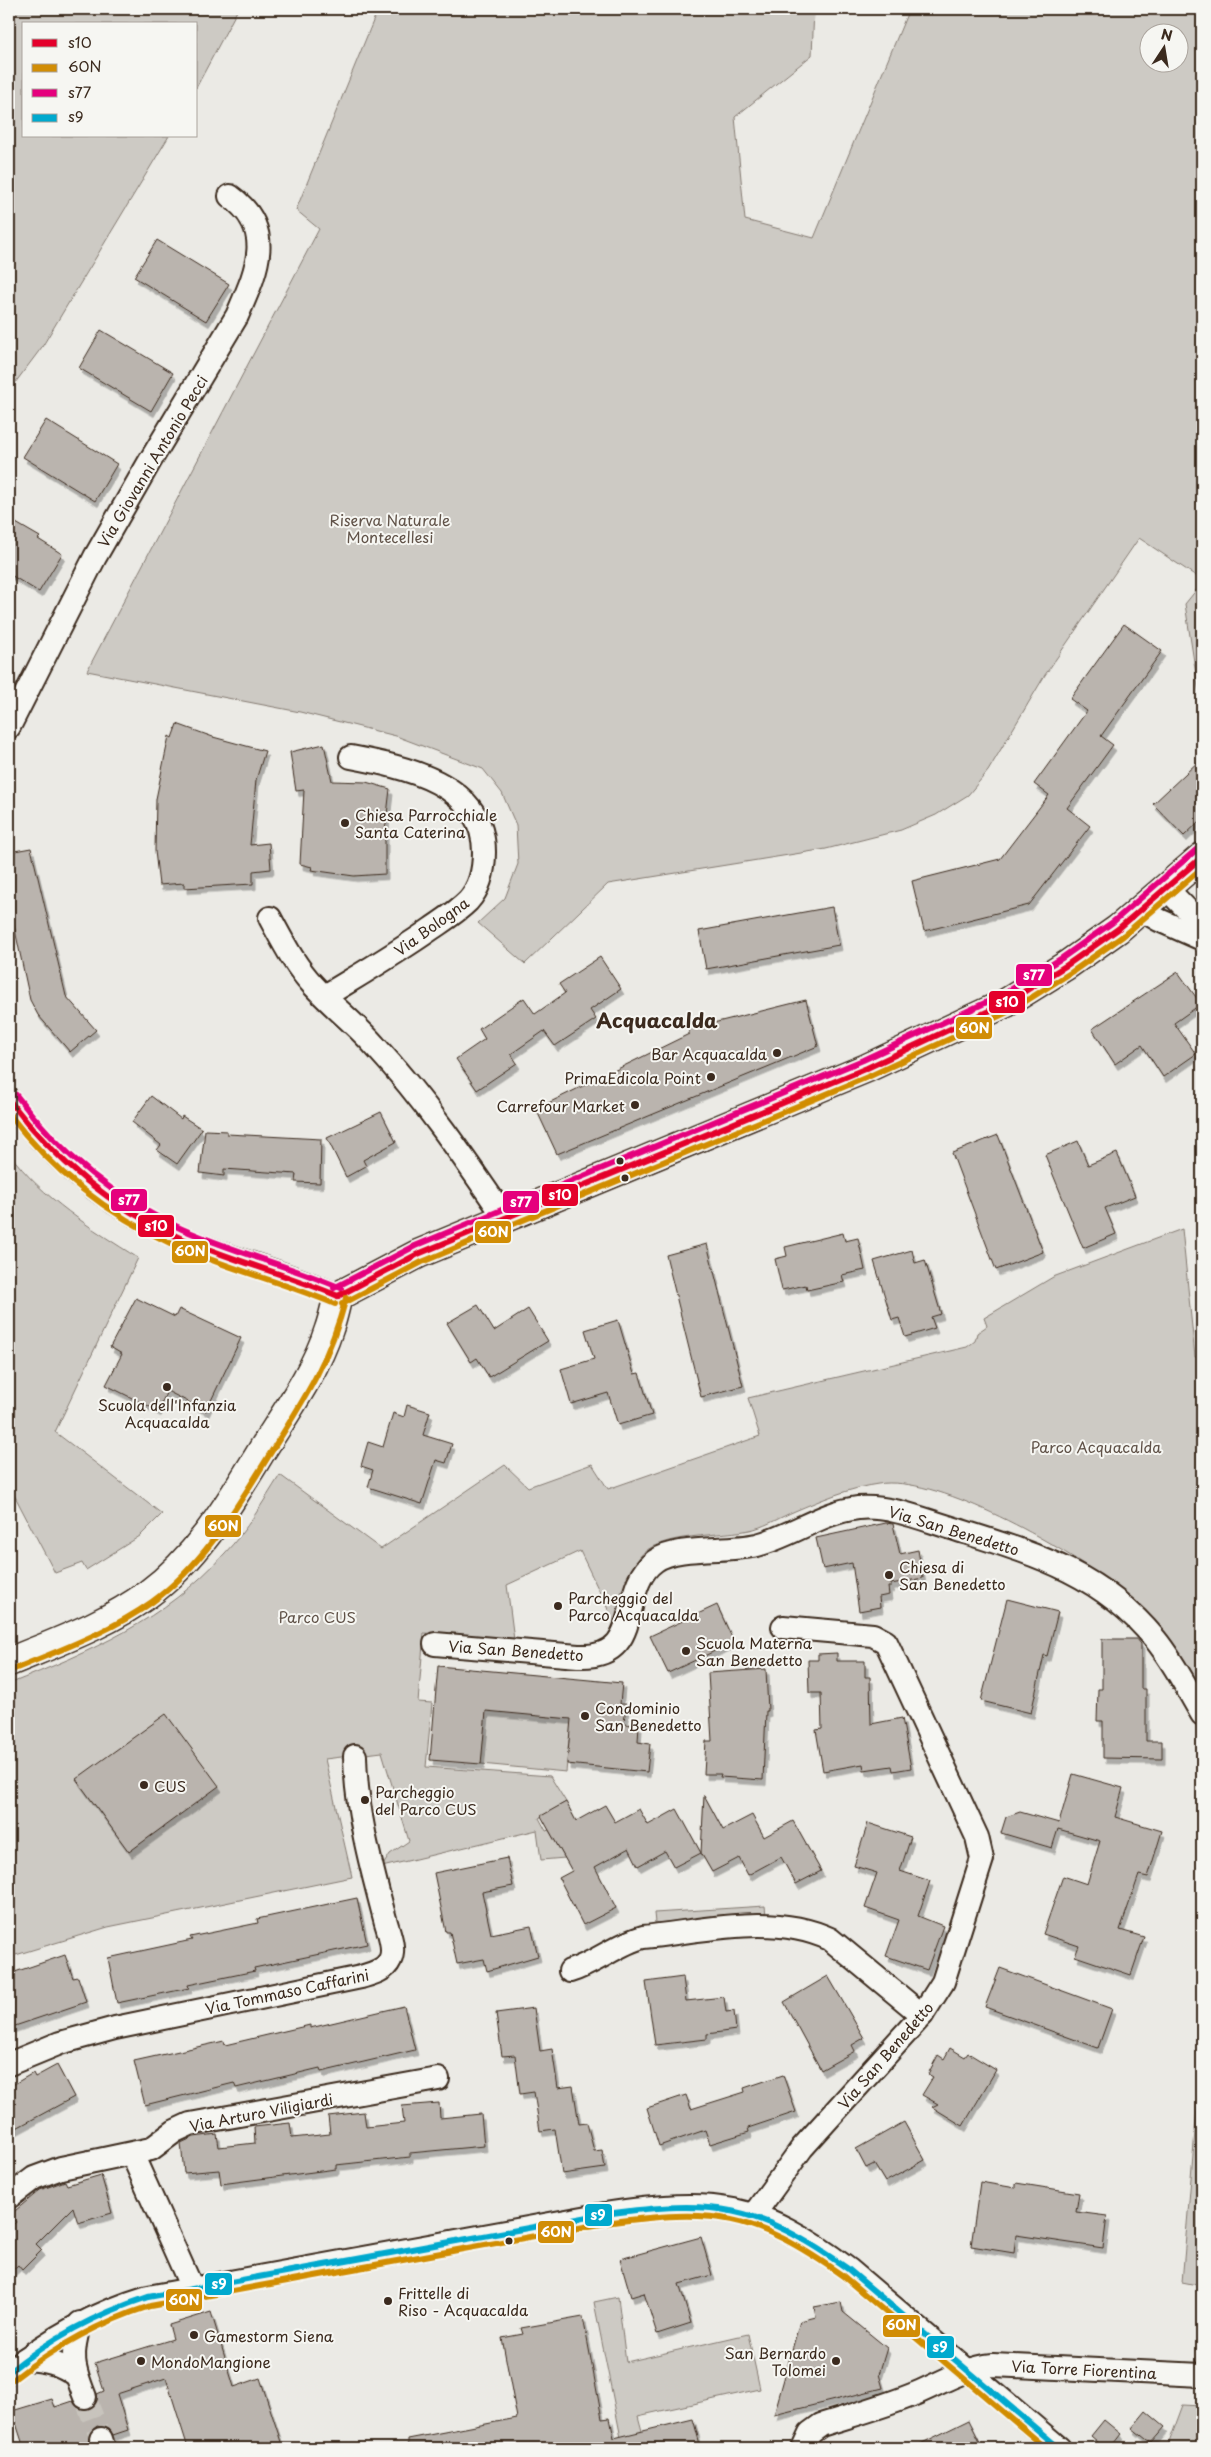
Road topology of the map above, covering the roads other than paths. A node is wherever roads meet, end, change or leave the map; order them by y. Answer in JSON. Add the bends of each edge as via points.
{"nodes":[{"id":1,"x":230,"y":196,"type":"dead end"},
{"id":2,"x":9,"y":727,"type":"edge"},
{"id":3,"x":351,"y":757,"type":"dead end"},
{"id":4,"x":1202,"y":857,"type":"edge"},
{"id":5,"x":1167,"y":889,"type":"junction"},
{"id":6,"x":1142,"y":910,"type":"junction"},
{"id":7,"x":270,"y":918,"type":"dead end"},
{"id":8,"x":1202,"y":925,"type":"edge"},
{"id":9,"x":1202,"y":939,"type":"edge"},
{"id":10,"x":325,"y":996,"type":"junction"},
{"id":11,"x":9,"y":1100,"type":"edge"},
{"id":12,"x":505,"y":1218,"type":"junction"},
{"id":13,"x":338,"y":1296,"type":"junction"},
{"id":14,"x":783,"y":1627,"type":"dead end"},
{"id":15,"x":435,"y":1644,"type":"dead end"},
{"id":16,"x":9,"y":1662,"type":"edge"},
{"id":17,"x":1202,"y":1714,"type":"edge"},
{"id":18,"x":355,"y":1756,"type":"dead end"},
{"id":19,"x":570,"y":1971,"type":"dead end"},
{"id":20,"x":922,"y":2016,"type":"junction"},
{"id":21,"x":9,"y":2064,"type":"edge"},
{"id":22,"x":438,"y":2079,"type":"dead end"},
{"id":23,"x":132,"y":2154,"type":"junction"},
{"id":24,"x":9,"y":2197,"type":"edge"},
{"id":25,"x":755,"y":2213,"type":"junction"},
{"id":26,"x":192,"y":2288,"type":"junction"},
{"id":27,"x":80,"y":2323,"type":"junction"},
{"id":28,"x":17,"y":2366,"type":"edge"},
{"id":29,"x":967,"y":2370,"type":"junction"},
{"id":30,"x":76,"y":2375,"type":"junction"},
{"id":31,"x":1202,"y":2375,"type":"edge"},
{"id":32,"x":85,"y":2397,"type":"tunnel mouth"},
{"id":33,"x":803,"y":2448,"type":"edge"},
{"id":34,"x":1059,"y":2448,"type":"edge"}],
"edges":[{"from":1,"to":2,"type":"street","name":"Via Giovanni Antonio Pecci","via":[[248,211],[259,237],[257,264],[246,295],[95,557]]},
{"from":3,"to":10,"type":"street","name":"Via Bologna","via":[[419,774],[455,794],[480,824],[484,864],[472,897],[460,909]]},
{"from":4,"to":5,"type":"main road"},
{"from":5,"to":6,"type":"main road"},
{"from":5,"to":8,"type":"street"},
{"from":6,"to":9,"type":"street"},
{"from":6,"to":12,"type":"main road","via":[[1042,981],[958,1026],[867,1068]]},
{"from":7,"to":10,"type":"street","via":[[292,958],[313,986]]},
{"from":10,"to":12,"type":"street","via":[[402,1078],[461,1153]]},
{"from":11,"to":13,"type":"street","via":[[55,1154],[123,1208],[180,1237]]},
{"from":12,"to":13,"type":"main road","via":[[410,1258]]},
{"from":13,"to":16,"type":"main road","via":[[329,1330],[309,1372],[229,1504],[197,1549],[164,1581],[118,1614]]},
{"from":14,"to":20,"type":"street","name":"Via San Benedetto","via":[[872,1636],[889,1646],[977,1837],[982,1859],[943,1982]]},
{"from":15,"to":17,"type":"street","name":"Via San Benedetto","via":[[578,1656],[601,1653],[622,1639],[640,1580],[648,1567],[662,1557],[681,1552],[756,1545],[784,1537],[838,1512],[875,1508],[908,1514],[1038,1555],[1083,1578],[1124,1608],[1155,1639]]},
{"from":18,"to":21,"type":"street","name":"Via Tommaso Caffarini","via":[[358,1801],[391,1944],[391,1957],[386,1965],[377,1972],[360,1977],[77,2044]]},
{"from":19,"to":20,"type":"street","via":[[643,1937],[756,1925],[789,1926],[830,1939]]},
{"from":20,"to":25,"type":"street","name":"Via San Benedetto","via":[[802,2148]]},
{"from":22,"to":23,"type":"street","name":"Via Arturo Viligiardi","via":[[190,2124],[156,2146]]},
{"from":23,"to":24,"type":"street","name":"Via Arturo Viligiardi","via":[[61,2168],[34,2178]]},
{"from":23,"to":26,"type":"street"},
{"from":25,"to":26,"type":"street","via":[[700,2205],[640,2209]]},
{"from":25,"to":29,"type":"street","via":[[788,2228],[833,2258]]},
{"from":26,"to":27,"type":"street","via":[[133,2301]]},
{"from":27,"to":28,"type":"street"},
{"from":27,"to":30,"type":"street","via":[[73,2350]]},
{"from":28,"to":30,"type":"street","via":[[48,2361]]},
{"from":29,"to":31,"type":"street","name":"Via Torre Fiorentina","via":[[993,2365]]},
{"from":29,"to":33,"type":"street","name":"Via Torre Fiorentina","via":[[916,2393],[821,2425],[810,2433]]},
{"from":29,"to":34,"type":"street"},
{"from":30,"to":32,"type":"street"}]}
